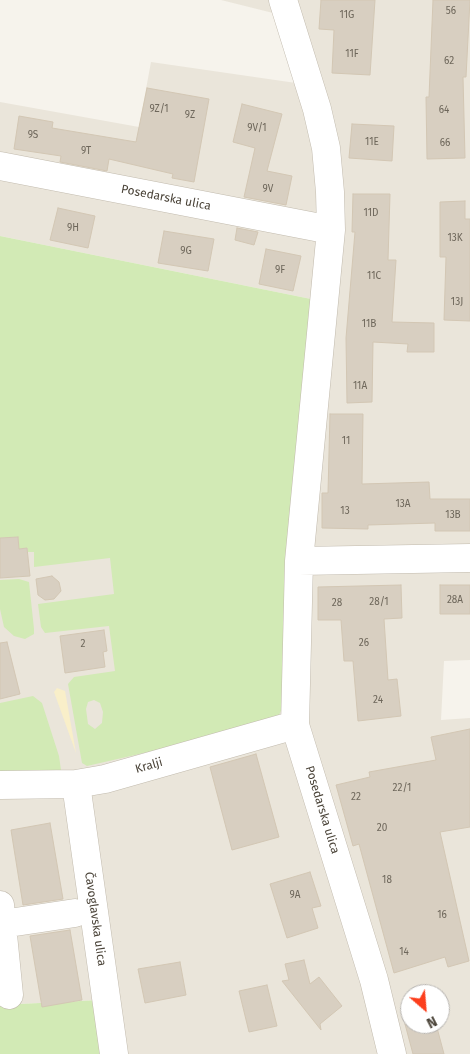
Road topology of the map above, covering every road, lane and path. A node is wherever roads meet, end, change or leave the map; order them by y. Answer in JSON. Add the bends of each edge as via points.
{"nodes":[{"id":1,"x":283,"y":0,"type":"edge"},
{"id":2,"x":0,"y":166,"type":"edge"},
{"id":3,"x":331,"y":230,"type":"junction"},
{"id":4,"x":470,"y":558,"type":"edge"},
{"id":5,"x":299,"y":560,"type":"junction"},
{"id":6,"x":295,"y":725,"type":"junction"},
{"id":7,"x":76,"y":784,"type":"junction"},
{"id":8,"x":0,"y":785,"type":"edge"},
{"id":9,"x":75,"y":913,"type":"dead end"},
{"id":10,"x":1,"y":915,"type":"edge"},
{"id":11,"x":9,"y":995,"type":"dead end"},
{"id":12,"x":114,"y":1054,"type":"edge"},
{"id":13,"x":392,"y":1054,"type":"edge"}],
"edges":[{"from":1,"to":3,"type":"street","name":"Posedarska ulica","via":[[326,148]]},
{"from":2,"to":3,"type":"street","name":"Posedarska ulica"},
{"from":3,"to":5,"type":"street","name":"Posedarska ulica"},
{"from":4,"to":5,"type":"street"},
{"from":5,"to":6,"type":"street","name":"Posedarska ulica"},
{"from":6,"to":7,"type":"street","name":"Kralji","via":[[105,779]]},
{"from":6,"to":13,"type":"street","name":"Posedarska ulica","via":[[374,980]]},
{"from":7,"to":8,"type":"street","name":"Kralji"},
{"from":7,"to":12,"type":"street","name":"Čavoglavska ulica"},
{"from":9,"to":10,"type":"street"},
{"from":10,"to":11,"type":"street"}]}
